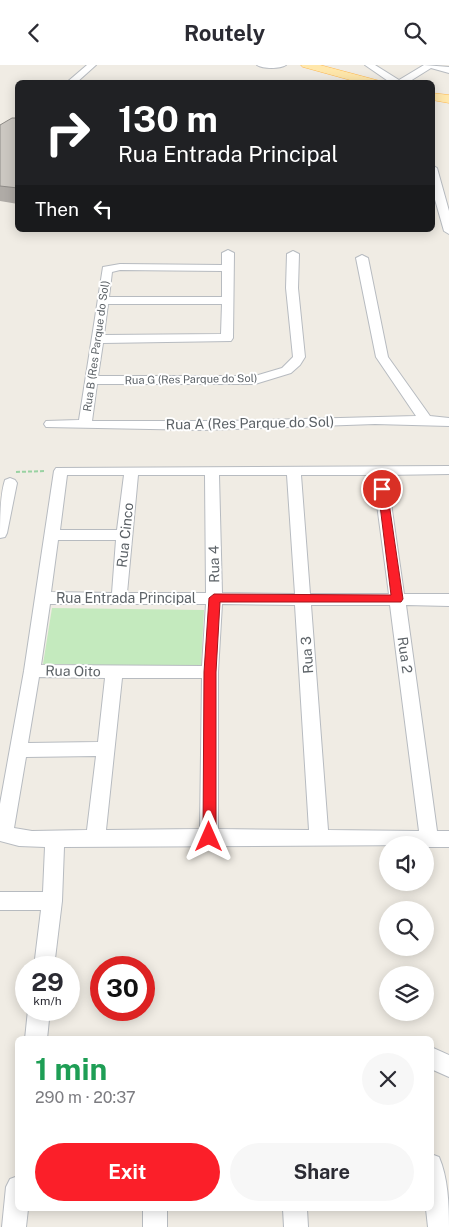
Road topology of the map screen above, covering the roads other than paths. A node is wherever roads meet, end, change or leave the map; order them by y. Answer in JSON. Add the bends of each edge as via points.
{"nodes":[{"id":1,"x":92,"y":65,"type":"edge"},
{"id":2,"x":261,"y":65,"type":"edge"},
{"id":3,"x":282,"y":65,"type":"edge"},
{"id":4,"x":307,"y":65,"type":"edge"},
{"id":5,"x":369,"y":65,"type":"edge"},
{"id":6,"x":429,"y":65,"type":"edge"},
{"id":7,"x":449,"y":70,"type":"edge"},
{"id":8,"x":74,"y":80,"type":"edge"},
{"id":9,"x":364,"y":80,"type":"edge"},
{"id":10,"x":394,"y":80,"type":"edge"},
{"id":11,"x":404,"y":80,"type":"edge"},
{"id":12,"x":435,"y":97,"type":"edge"},
{"id":13,"x":449,"y":99,"type":"edge"},
{"id":14,"x":435,"y":179,"type":"edge"},
{"id":15,"x":449,"y":231,"type":"edge"},
{"id":16,"x":228,"y":253,"type":"dead end"},
{"id":17,"x":292,"y":254,"type":"dead end"},
{"id":18,"x":362,"y":258,"type":"dead end"},
{"id":19,"x":228,"y":268,"type":"junction"},
{"id":20,"x":228,"y":300,"type":"junction"},
{"id":21,"x":102,"y":301,"type":"junction"},
{"id":22,"x":98,"y":339,"type":"junction"},
{"id":23,"x":92,"y":380,"type":"junction"},
{"id":24,"x":425,"y":419,"type":"junction"},
{"id":25,"x":449,"y":422,"type":"edge"},
{"id":26,"x":51,"y":424,"type":"dead end"},
{"id":27,"x":85,"y":425,"type":"junction"},
{"id":28,"x":449,"y":470,"type":"edge"},
{"id":29,"x":132,"y":471,"type":"junction"},
{"id":30,"x":294,"y":471,"type":"junction"},
{"id":31,"x":380,"y":471,"type":"junction"},
{"id":32,"x":212,"y":472,"type":"junction"},
{"id":33,"x":9,"y":478,"type":"road end"},
{"id":34,"x":0,"y":533,"type":"edge"},
{"id":35,"x":53,"y":535,"type":"junction"},
{"id":36,"x":124,"y":535,"type":"junction"},
{"id":37,"x":42,"y":598,"type":"junction"},
{"id":38,"x":214,"y":598,"type":"junction"},
{"id":39,"x":304,"y":598,"type":"junction"},
{"id":40,"x":119,"y":599,"type":"junction"},
{"id":41,"x":397,"y":599,"type":"junction"},
{"id":42,"x":449,"y":599,"type":"edge"},
{"id":43,"x":32,"y":671,"type":"junction"},
{"id":44,"x":114,"y":671,"type":"junction"},
{"id":45,"x":210,"y":672,"type":"junction"},
{"id":46,"x":105,"y":749,"type":"junction"},
{"id":47,"x":19,"y":750,"type":"junction"},
{"id":48,"x":2,"y":833,"type":"edge"},
{"id":49,"x":430,"y":836,"type":"edge"},
{"id":50,"x":96,"y":837,"type":"junction"},
{"id":51,"x":209,"y":837,"type":"junction"},
{"id":52,"x":55,"y":839,"type":"junction"},
{"id":53,"x":319,"y":839,"type":"junction"},
{"id":54,"x":379,"y":839,"type":"edge"},
{"id":55,"x":434,"y":839,"type":"edge"},
{"id":56,"x":449,"y":839,"type":"edge"},
{"id":57,"x":0,"y":901,"type":"edge"},
{"id":58,"x":52,"y":901,"type":"junction"},
{"id":59,"x":45,"y":956,"type":"edge"},
{"id":60,"x":38,"y":1021,"type":"edge"},
{"id":61,"x":36,"y":1036,"type":"edge"},
{"id":62,"x":434,"y":1059,"type":"edge"},
{"id":63,"x":449,"y":1066,"type":"edge"},
{"id":64,"x":434,"y":1186,"type":"edge"},
{"id":65,"x":11,"y":1196,"type":"edge"},
{"id":66,"x":155,"y":1211,"type":"edge"},
{"id":67,"x":295,"y":1211,"type":"edge"},
{"id":68,"x":14,"y":1227,"type":"edge"},
{"id":69,"x":154,"y":1227,"type":"edge"},
{"id":70,"x":296,"y":1227,"type":"edge"},
{"id":71,"x":440,"y":1227,"type":"edge"}],
"edges":[{"from":1,"to":8,"type":"street"},
{"from":2,"to":3,"type":"street"},
{"from":4,"to":9,"type":"main road"},
{"from":5,"to":10,"type":"street"},
{"from":6,"to":7,"type":"street"},
{"from":6,"to":11,"type":"street"},
{"from":12,"to":13,"type":"main road"},
{"from":14,"to":15,"type":"street"},
{"from":16,"to":19,"type":"street"},
{"from":17,"to":23,"type":"street","name":"Rua G (Res Parque do Sol)","via":[[299,357],[293,366],[274,376],[255,380]]},
{"from":18,"to":24,"type":"street","via":[[382,357]]},
{"from":19,"to":20,"type":"street"},
{"from":19,"to":21,"type":"street","name":"Rua B (Res Parque do Sol)","via":[[109,268],[106,270]]},
{"from":20,"to":21,"type":"street"},
{"from":20,"to":22,"type":"street","via":[[227,338]]},
{"from":21,"to":22,"type":"street","name":"Rua B (Res Parque do Sol)"},
{"from":22,"to":23,"type":"street","name":"Rua B (Res Parque do Sol)"},
{"from":23,"to":27,"type":"street","name":"Rua B (Res Parque do Sol)"},
{"from":24,"to":25,"type":"street","name":"Rua A (Res Parque do Sol)"},
{"from":24,"to":27,"type":"street","name":"Rua A (Res Parque do Sol)","via":[[252,425]]},
{"from":26,"to":27,"type":"street","name":"Rua A (Res Parque do Sol)"},
{"from":28,"to":31,"type":"street"},
{"from":29,"to":32,"type":"street"},
{"from":29,"to":35,"type":"street","via":[[61,471]]},
{"from":29,"to":36,"type":"street","name":"Rua Cinco"},
{"from":30,"to":31,"type":"street"},
{"from":30,"to":32,"type":"street"},
{"from":30,"to":39,"type":"street","name":"Rua 3"},
{"from":31,"to":41,"type":"street","name":"Rua 2"},
{"from":32,"to":38,"type":"street","name":"Rua 4"},
{"from":33,"to":34,"type":"street"},
{"from":35,"to":36,"type":"street"},
{"from":35,"to":37,"type":"street"},
{"from":36,"to":40,"type":"street","name":"Rua Cinco"},
{"from":37,"to":40,"type":"street","name":"Rua Entrada Principal"},
{"from":37,"to":43,"type":"street"},
{"from":38,"to":39,"type":"street","name":"Rua Entrada Principal"},
{"from":38,"to":40,"type":"street","name":"Rua Entrada Principal"},
{"from":38,"to":45,"type":"street","name":"Rua 4"},
{"from":39,"to":41,"type":"street","name":"Rua Entrada Principal"},
{"from":39,"to":53,"type":"street","name":"Rua 3"},
{"from":41,"to":42,"type":"street","name":"Rua Entrada Principal"},
{"from":41,"to":49,"type":"street","name":"Rua 2"},
{"from":43,"to":44,"type":"street","name":"Rua Oito"},
{"from":43,"to":47,"type":"street"},
{"from":44,"to":45,"type":"street","name":"Rua Oito"},
{"from":44,"to":46,"type":"street"},
{"from":45,"to":51,"type":"street","name":"Rua 4"},
{"from":46,"to":47,"type":"street"},
{"from":46,"to":50,"type":"street"},
{"from":47,"to":48,"type":"street"},
{"from":48,"to":52,"type":"street","via":[[32,839]]},
{"from":50,"to":51,"type":"street"},
{"from":50,"to":52,"type":"street"},
{"from":51,"to":53,"type":"street"},
{"from":52,"to":58,"type":"street"},
{"from":53,"to":54,"type":"street"},
{"from":55,"to":56,"type":"street"},
{"from":57,"to":58,"type":"street"},
{"from":58,"to":59,"type":"street"},
{"from":60,"to":61,"type":"street"},
{"from":62,"to":63,"type":"street"},
{"from":64,"to":71,"type":"street"},
{"from":65,"to":68,"type":"street"},
{"from":66,"to":69,"type":"street"},
{"from":67,"to":70,"type":"street"}]}
